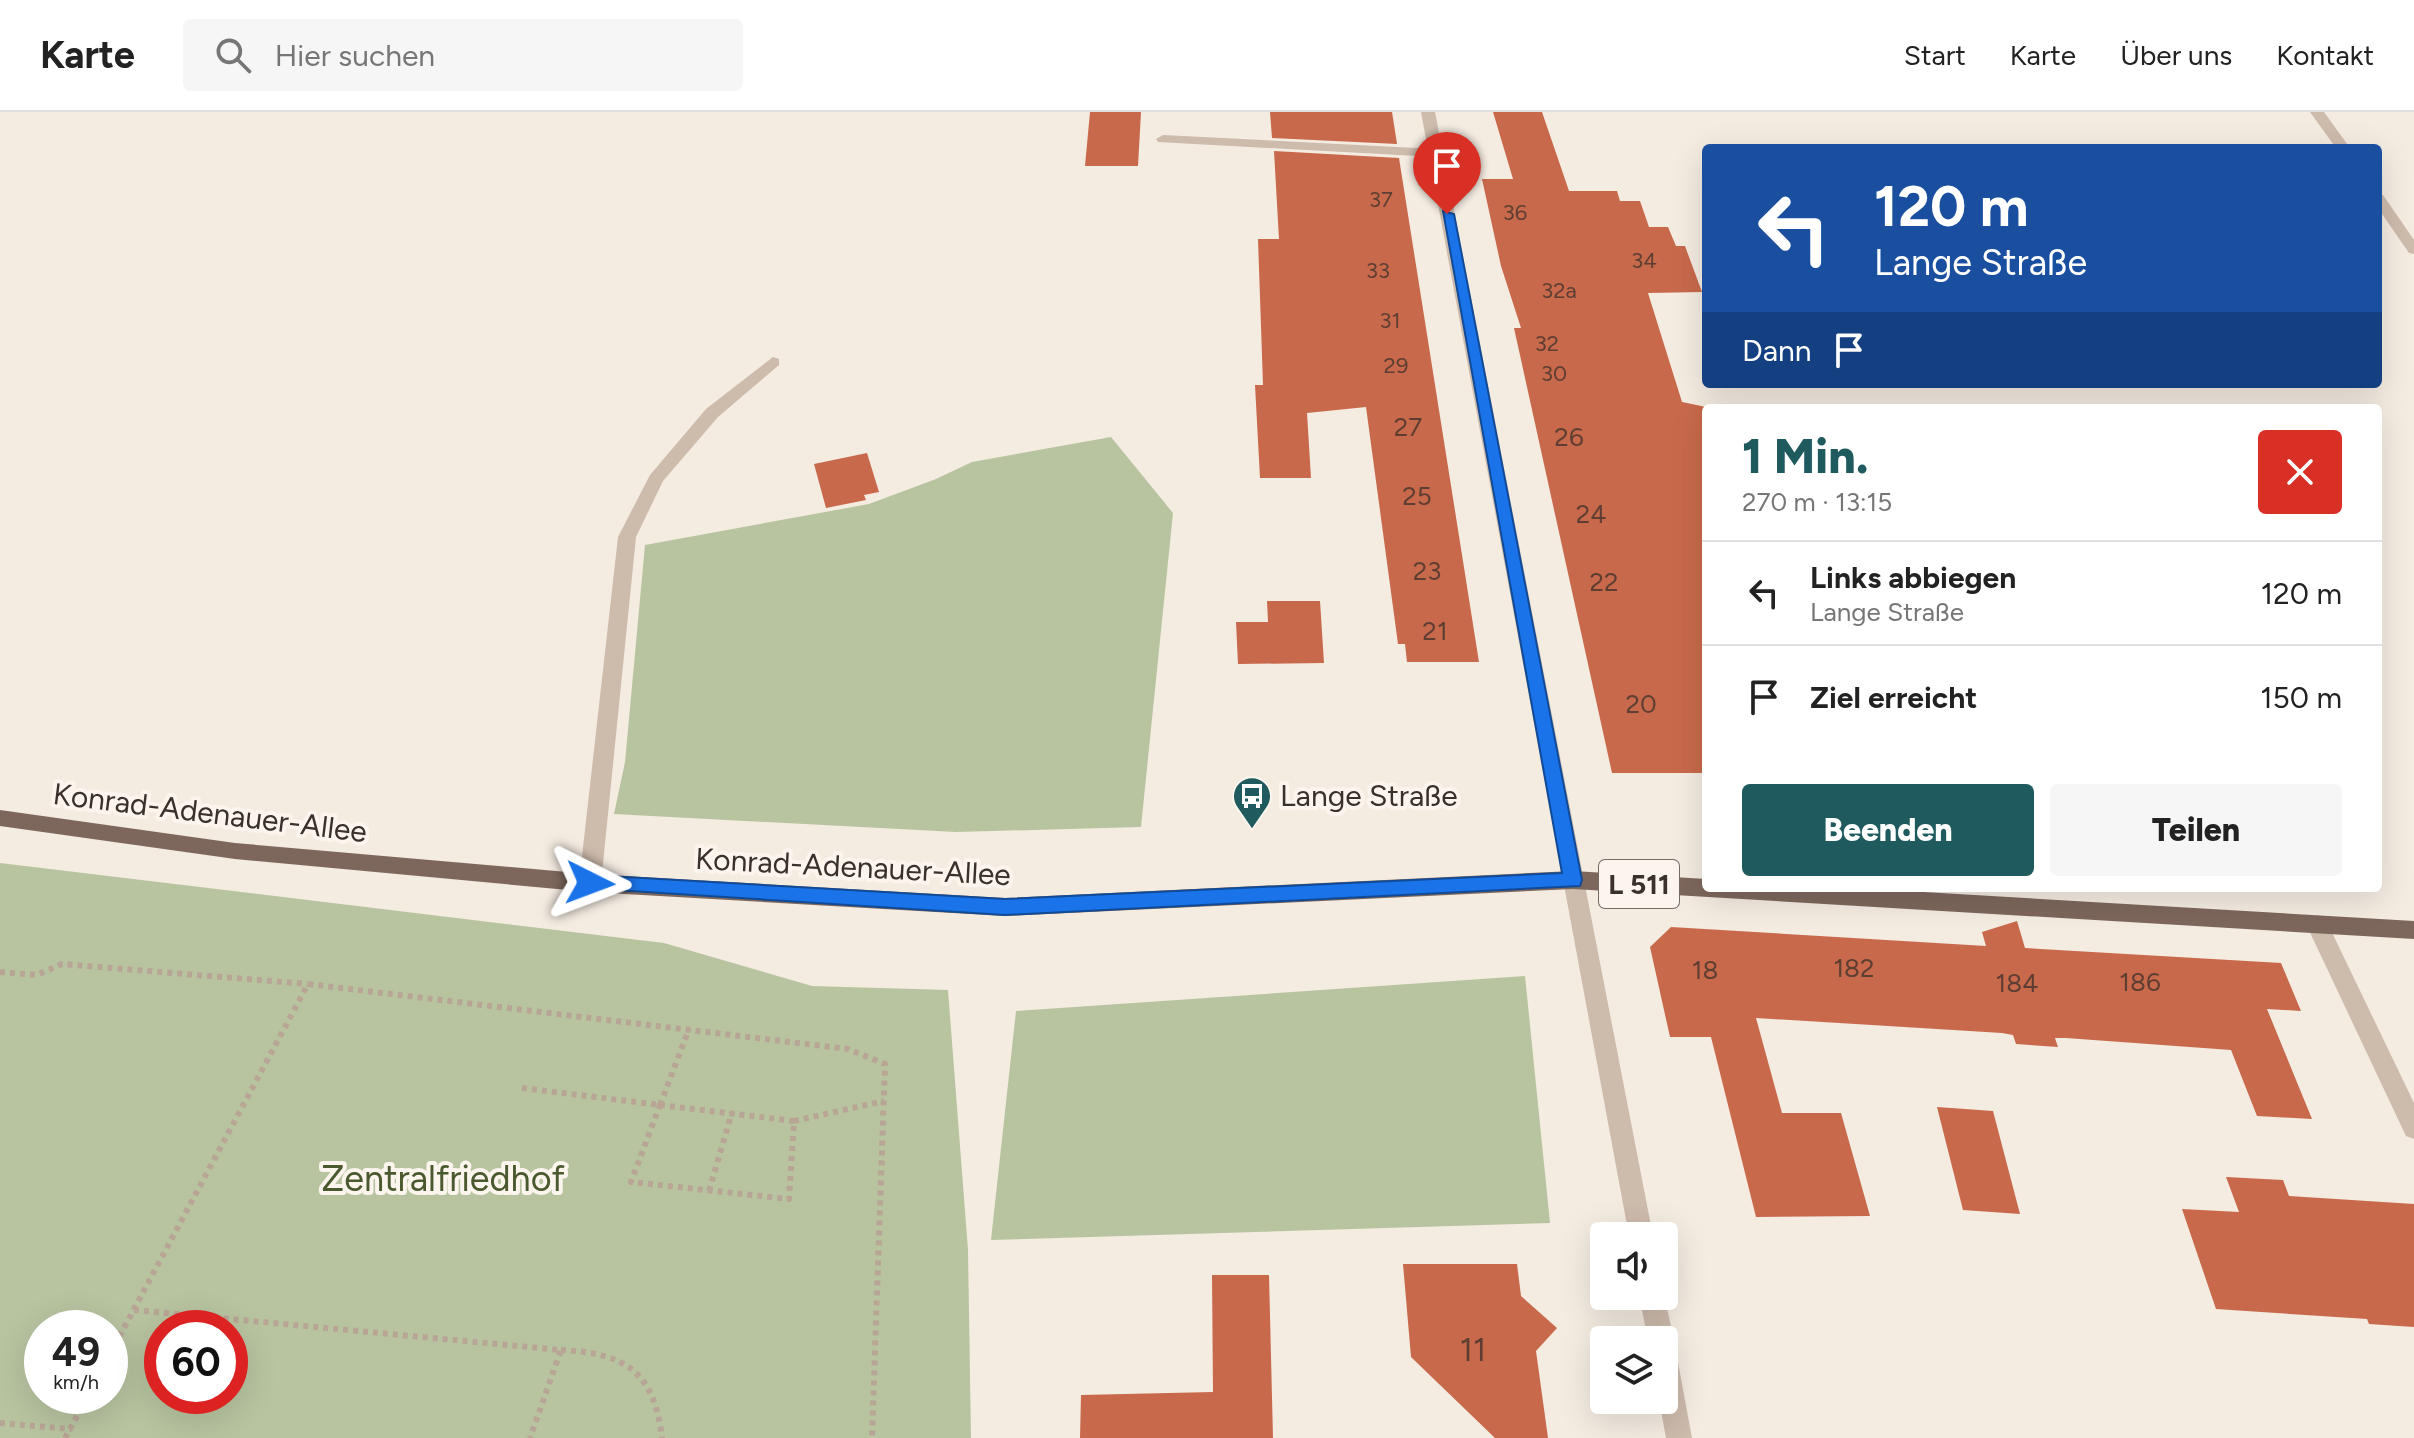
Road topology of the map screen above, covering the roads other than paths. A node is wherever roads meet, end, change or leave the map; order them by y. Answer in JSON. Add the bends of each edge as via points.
{"nodes":[{"id":1,"x":1428,"y":112,"type":"edge"},
{"id":2,"x":2317,"y":112,"type":"edge"},
{"id":3,"x":1163,"y":139,"type":"dead end"},
{"id":4,"x":2340,"y":144,"type":"edge"},
{"id":5,"x":1436,"y":153,"type":"junction"},
{"id":6,"x":2382,"y":204,"type":"edge"},
{"id":7,"x":2414,"y":250,"type":"edge"},
{"id":8,"x":773,"y":362,"type":"dead end"},
{"id":9,"x":0,"y":818,"type":"edge"},
{"id":10,"x":1573,"y":880,"type":"junction"},
{"id":11,"x":590,"y":883,"type":"junction"},
{"id":12,"x":1702,"y":888,"type":"edge"},
{"id":13,"x":1775,"y":892,"type":"edge"},
{"id":14,"x":2317,"y":924,"type":"junction"},
{"id":15,"x":2414,"y":930,"type":"edge"},
{"id":16,"x":2414,"y":1128,"type":"edge"},
{"id":17,"x":1638,"y":1222,"type":"edge"},
{"id":18,"x":1675,"y":1414,"type":"edge"},
{"id":19,"x":1679,"y":1438,"type":"edge"}],
"edges":[{"from":1,"to":5,"type":"street"},
{"from":2,"to":4,"type":"street"},
{"from":3,"to":5,"type":"street"},
{"from":5,"to":10,"type":"street"},
{"from":6,"to":7,"type":"street"},
{"from":8,"to":11,"type":"street","via":[[712,413],[656,479],[627,537]]},
{"from":9,"to":11,"type":"main road","name":"Konrad-Adenauer-Allee","number":"L 511","via":[[235,851]]},
{"from":10,"to":11,"type":"main road","name":"Konrad-Adenauer-Allee","number":"L 511","via":[[1005,907]]},
{"from":10,"to":12,"type":"main road","name":"Konrad-Adenauer-Allee","number":"L 511"},
{"from":10,"to":17,"type":"street"},
{"from":13,"to":14,"type":"main road","name":"Konrad-Adenauer-Allee","number":"L 511"},
{"from":14,"to":15,"type":"main road","name":"Konrad-Adenauer-Allee","number":"L 511"},
{"from":14,"to":16,"type":"street"},
{"from":18,"to":19,"type":"street"}]}
